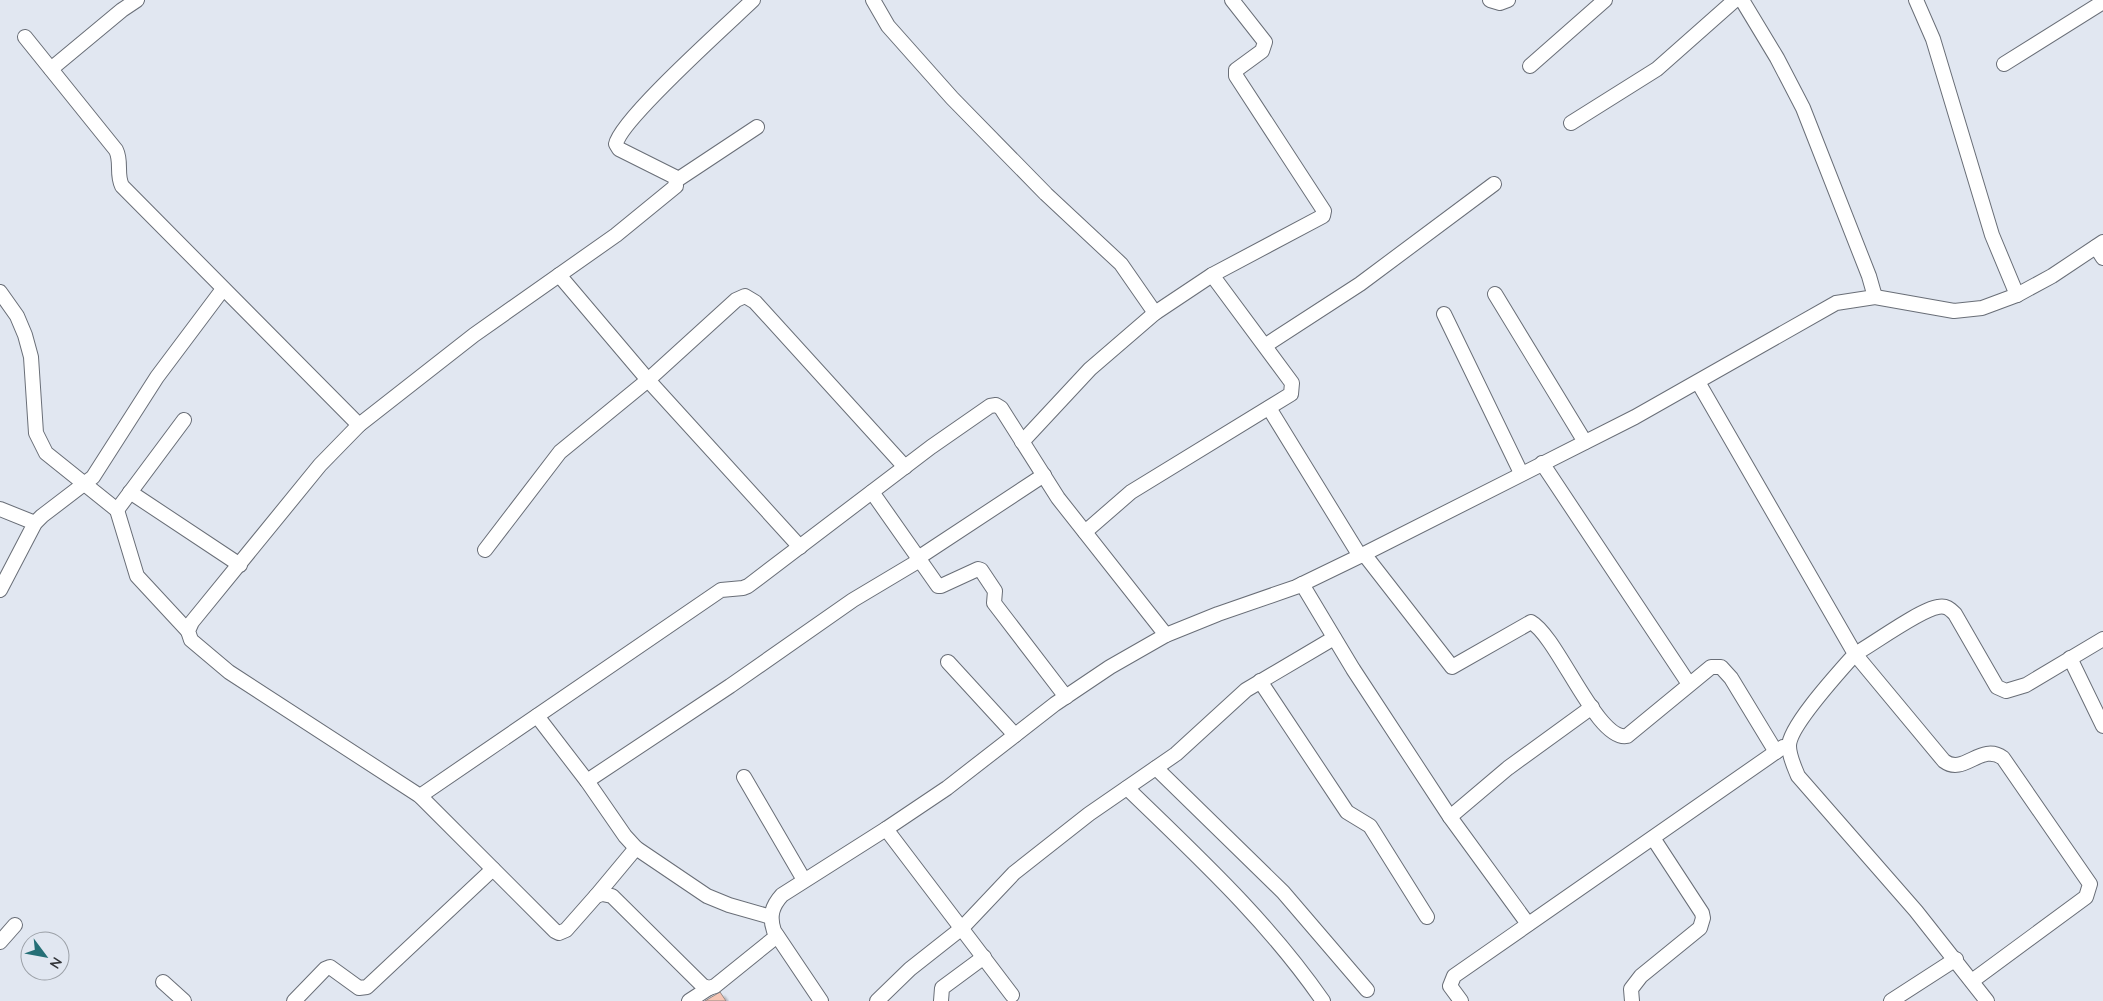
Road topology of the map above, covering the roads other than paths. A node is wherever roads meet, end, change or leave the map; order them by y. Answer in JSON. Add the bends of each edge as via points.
{"nodes":[{"id":1,"x":137,"y":0,"type":"edge"},
{"id":2,"x":753,"y":0,"type":"edge"},
{"id":3,"x":872,"y":0,"type":"edge"},
{"id":4,"x":1232,"y":0,"type":"edge"},
{"id":5,"x":1490,"y":0,"type":"edge"},
{"id":6,"x":1508,"y":0,"type":"edge"},
{"id":7,"x":1605,"y":0,"type":"edge"},
{"id":8,"x":1735,"y":0,"type":"edge"},
{"id":9,"x":1742,"y":0,"type":"edge"},
{"id":10,"x":1916,"y":0,"type":"edge"},
{"id":11,"x":2103,"y":2,"type":"edge"},
{"id":12,"x":25,"y":37,"type":"dead end"},
{"id":13,"x":2004,"y":64,"type":"dead end"},
{"id":14,"x":1530,"y":66,"type":"dead end"},
{"id":15,"x":51,"y":69,"type":"junction"},
{"id":16,"x":1571,"y":123,"type":"dead end"},
{"id":17,"x":756,"y":127,"type":"dead end"},
{"id":18,"x":677,"y":180,"type":"junction"},
{"id":19,"x":1494,"y":184,"type":"dead end"},
{"id":20,"x":2101,"y":249,"type":"edge"},
{"id":21,"x":559,"y":275,"type":"junction"},
{"id":22,"x":1212,"y":275,"type":"junction"},
{"id":23,"x":223,"y":289,"type":"junction"},
{"id":24,"x":0,"y":292,"type":"edge"},
{"id":25,"x":1495,"y":294,"type":"dead end"},
{"id":26,"x":2017,"y":295,"type":"junction"},
{"id":27,"x":1875,"y":297,"type":"junction"},
{"id":28,"x":1155,"y":313,"type":"junction"},
{"id":29,"x":1444,"y":314,"type":"dead end"},
{"id":30,"x":1266,"y":346,"type":"junction"},
{"id":31,"x":648,"y":380,"type":"junction"},
{"id":32,"x":1698,"y":382,"type":"junction"},
{"id":33,"x":1269,"y":408,"type":"junction"},
{"id":34,"x":184,"y":420,"type":"dead end"},
{"id":35,"x":359,"y":425,"type":"junction"},
{"id":36,"x":1022,"y":442,"type":"junction"},
{"id":37,"x":1585,"y":442,"type":"junction"},
{"id":38,"x":1542,"y":463,"type":"junction"},
{"id":39,"x":905,"y":467,"type":"junction"},
{"id":40,"x":1521,"y":473,"type":"junction"},
{"id":41,"x":1044,"y":475,"type":"junction"},
{"id":42,"x":85,"y":485,"type":"junction"},
{"id":43,"x":130,"y":492,"type":"junction"},
{"id":44,"x":872,"y":492,"type":"junction"},
{"id":45,"x":0,"y":508,"type":"edge"},
{"id":46,"x":117,"y":510,"type":"junction"},
{"id":47,"x":35,"y":523,"type":"junction"},
{"id":48,"x":1084,"y":532,"type":"junction"},
{"id":49,"x":800,"y":547,"type":"junction"},
{"id":50,"x":485,"y":550,"type":"dead end"},
{"id":51,"x":1362,"y":555,"type":"junction"},
{"id":52,"x":919,"y":559,"type":"junction"},
{"id":53,"x":240,"y":565,"type":"junction"},
{"id":54,"x":1302,"y":584,"type":"junction"},
{"id":55,"x":0,"y":590,"type":"edge"},
{"id":56,"x":188,"y":631,"type":"junction"},
{"id":57,"x":1166,"y":635,"type":"junction"},
{"id":58,"x":1334,"y":638,"type":"junction"},
{"id":59,"x":2103,"y":639,"type":"edge"},
{"id":60,"x":1855,"y":654,"type":"junction"},
{"id":61,"x":2070,"y":658,"type":"junction"},
{"id":62,"x":948,"y":662,"type":"dead end"},
{"id":63,"x":1260,"y":681,"type":"junction"},
{"id":64,"x":1689,"y":684,"type":"junction"},
{"id":65,"x":1066,"y":696,"type":"junction"},
{"id":66,"x":1592,"y":706,"type":"junction"},
{"id":67,"x":537,"y":716,"type":"junction"},
{"id":68,"x":2103,"y":726,"type":"edge"},
{"id":69,"x":1015,"y":735,"type":"junction"},
{"id":70,"x":1789,"y":744,"type":"junction"},
{"id":71,"x":1776,"y":752,"type":"junction"},
{"id":72,"x":1156,"y":768,"type":"junction"},
{"id":73,"x":744,"y":777,"type":"dead end"},
{"id":74,"x":587,"y":781,"type":"junction"},
{"id":75,"x":1127,"y":788,"type":"junction"},
{"id":76,"x":420,"y":796,"type":"junction"},
{"id":77,"x":1450,"y":817,"type":"junction"},
{"id":78,"x":886,"y":829,"type":"junction"},
{"id":79,"x":1653,"y":838,"type":"junction"},
{"id":80,"x":636,"y":848,"type":"junction"},
{"id":81,"x":493,"y":869,"type":"junction"},
{"id":82,"x":804,"y":880,"type":"junction"},
{"id":83,"x":596,"y":896,"type":"junction"},
{"id":84,"x":771,"y":917,"type":"junction"},
{"id":85,"x":1427,"y":917,"type":"dead end"},
{"id":86,"x":1528,"y":924,"type":"junction"},
{"id":87,"x":15,"y":925,"type":"dead end"},
{"id":88,"x":962,"y":928,"type":"junction"},
{"id":89,"x":778,"y":936,"type":"junction"},
{"id":90,"x":0,"y":942,"type":"edge"},
{"id":91,"x":984,"y":957,"type":"junction"},
{"id":92,"x":1956,"y":959,"type":"junction"},
{"id":93,"x":1972,"y":981,"type":"junction"},
{"id":94,"x":163,"y":982,"type":"dead end"},
{"id":95,"x":357,"y":987,"type":"junction"},
{"id":96,"x":709,"y":988,"type":"junction"},
{"id":97,"x":1367,"y":990,"type":"dead end"},
{"id":98,"x":1012,"y":995,"type":"dead end"},
{"id":99,"x":184,"y":1001,"type":"edge"},
{"id":100,"x":294,"y":1001,"type":"edge"},
{"id":101,"x":365,"y":1001,"type":"edge"},
{"id":102,"x":689,"y":1001,"type":"edge"},
{"id":103,"x":821,"y":1001,"type":"edge"},
{"id":104,"x":877,"y":1001,"type":"edge"},
{"id":105,"x":941,"y":1001,"type":"edge"},
{"id":106,"x":1323,"y":1001,"type":"edge"},
{"id":107,"x":1461,"y":1001,"type":"edge"},
{"id":108,"x":1632,"y":1001,"type":"edge"},
{"id":109,"x":1891,"y":1001,"type":"edge"},
{"id":110,"x":1987,"y":1001,"type":"edge"}],
"edges":[{"from":1,"to":15,"type":"street"},
{"from":2,"to":18,"type":"street","via":[[640,110],[618,136],[616,144],[619,149]]},
{"from":3,"to":28,"type":"street","via":[[888,26],[952,98],[1046,194],[1121,264]]},
{"from":4,"to":22,"type":"street","via":[[1265,42],[1262,51],[1239,68],[1236,76],[1324,211],[1321,217]]},
{"from":5,"to":6,"type":"street","via":[[1500,3]]},
{"from":7,"to":14,"type":"street"},
{"from":8,"to":16,"type":"street","via":[[1657,69]]},
{"from":9,"to":27,"type":"street","via":[[1785,71],[1803,108]]},
{"from":10,"to":26,"type":"street","via":[[1933,39],[1992,235]]},
{"from":11,"to":13,"type":"street"},
{"from":12,"to":15,"type":"street"},
{"from":15,"to":23,"type":"street","via":[[116,150],[122,186]]},
{"from":17,"to":18,"type":"street"},
{"from":18,"to":21,"type":"street","via":[[673,190]]},
{"from":19,"to":30,"type":"street","via":[[1346,294]]},
{"from":20,"to":26,"type":"street"},
{"from":21,"to":31,"type":"street"},
{"from":21,"to":35,"type":"street","via":[[474,335]]},
{"from":22,"to":28,"type":"street"},
{"from":22,"to":30,"type":"street"},
{"from":23,"to":35,"type":"street"},
{"from":23,"to":42,"type":"street","via":[[157,377],[100,468]]},
{"from":24,"to":42,"type":"street","via":[[17,316],[29,349],[36,434],[46,454]]},
{"from":25,"to":37,"type":"street"},
{"from":26,"to":27,"type":"street","via":[[1982,308],[1954,310]]},
{"from":27,"to":32,"type":"street","via":[[1836,303]]},
{"from":28,"to":36,"type":"street","via":[[1090,369]]},
{"from":29,"to":40,"type":"street"},
{"from":30,"to":33,"type":"street","via":[[1293,387],[1289,397]]},
{"from":31,"to":39,"type":"street","via":[[736,300],[745,296],[755,302]]},
{"from":31,"to":49,"type":"street"},
{"from":31,"to":50,"type":"street","via":[[560,452]]},
{"from":32,"to":37,"type":"street"},
{"from":32,"to":60,"type":"street"},
{"from":33,"to":48,"type":"street","via":[[1131,492]]},
{"from":33,"to":51,"type":"street"},
{"from":34,"to":43,"type":"street"},
{"from":35,"to":53,"type":"street","via":[[320,466]]},
{"from":36,"to":39,"type":"street","via":[[1001,408],[990,406]]},
{"from":36,"to":41,"type":"street"},
{"from":37,"to":38,"type":"street"},
{"from":38,"to":40,"type":"street"},
{"from":38,"to":64,"type":"street"},
{"from":39,"to":44,"type":"street"},
{"from":40,"to":51,"type":"street"},
{"from":41,"to":48,"type":"street"},
{"from":41,"to":52,"type":"street"},
{"from":42,"to":46,"type":"street"},
{"from":42,"to":47,"type":"street"},
{"from":43,"to":46,"type":"street"},
{"from":43,"to":53,"type":"street"},
{"from":44,"to":49,"type":"street"},
{"from":44,"to":52,"type":"street"},
{"from":45,"to":47,"type":"street"},
{"from":46,"to":56,"type":"street","via":[[137,576]]},
{"from":47,"to":55,"type":"street"},
{"from":48,"to":57,"type":"street"},
{"from":49,"to":67,"type":"street","via":[[748,586],[721,590]]},
{"from":51,"to":54,"type":"street"},
{"from":51,"to":66,"type":"street","via":[[1452,667],[1531,622],[1543,632]]},
{"from":52,"to":65,"type":"street","via":[[940,587],[981,570],[996,591],[994,603]]},
{"from":52,"to":74,"type":"street","via":[[853,600]]},
{"from":53,"to":56,"type":"street"},
{"from":54,"to":57,"type":"street"},
{"from":54,"to":58,"type":"street"},
{"from":56,"to":76,"type":"street","via":[[191,640],[229,672]]},
{"from":57,"to":65,"type":"street"},
{"from":58,"to":63,"type":"street"},
{"from":58,"to":77,"type":"street"},
{"from":59,"to":61,"type":"street"},
{"from":60,"to":61,"type":"street","via":[[1925,612],[1943,606],[1955,614],[2001,690],[2026,685]]},
{"from":60,"to":70,"type":"street","via":[[1825,687]]},
{"from":60,"to":93,"type":"street","via":[[1951,766],[1986,753],[1995,752],[2003,758],[2090,884],[2086,897]]},
{"from":61,"to":68,"type":"street"},
{"from":62,"to":69,"type":"street"},
{"from":63,"to":72,"type":"street"},
{"from":63,"to":85,"type":"street","via":[[1347,812],[1370,826]]},
{"from":64,"to":66,"type":"street","via":[[1627,736],[1611,732]]},
{"from":64,"to":71,"type":"street","via":[[1711,667],[1726,670]]},
{"from":65,"to":69,"type":"street"},
{"from":66,"to":77,"type":"street","via":[[1508,768]]},
{"from":67,"to":74,"type":"street"},
{"from":67,"to":76,"type":"street"},
{"from":69,"to":78,"type":"street","via":[[947,788]]},
{"from":70,"to":71,"type":"street"},
{"from":70,"to":92,"type":"street","via":[[1791,758],[1806,787]]},
{"from":71,"to":79,"type":"street"},
{"from":72,"to":75,"type":"street"},
{"from":72,"to":97,"type":"street","via":[[1283,892]]},
{"from":73,"to":82,"type":"street"},
{"from":74,"to":80,"type":"street"},
{"from":75,"to":88,"type":"street","via":[[1014,873]]},
{"from":75,"to":106,"type":"street","via":[[1251,909],[1300,967]]},
{"from":76,"to":81,"type":"street"},
{"from":77,"to":86,"type":"street"},
{"from":78,"to":82,"type":"street"},
{"from":78,"to":88,"type":"street"},
{"from":79,"to":86,"type":"street"},
{"from":79,"to":108,"type":"street","via":[[1704,918],[1700,928],[1641,976],[1631,989]]},
{"from":80,"to":83,"type":"street"},
{"from":80,"to":84,"type":"street","via":[[707,896],[728,906]]},
{"from":81,"to":83,"type":"street","via":[[558,933],[566,930]]},
{"from":81,"to":95,"type":"street","via":[[367,987]]},
{"from":82,"to":84,"type":"street","via":[[782,895],[774,905]]},
{"from":83,"to":96,"type":"street","via":[[608,894],[616,898],[703,986]]},
{"from":84,"to":89,"type":"street"},
{"from":86,"to":107,"type":"street","via":[[1454,976],[1450,986]]},
{"from":87,"to":90,"type":"street"},
{"from":88,"to":91,"type":"street"},
{"from":88,"to":104,"type":"street","via":[[910,969]]},
{"from":89,"to":96,"type":"street","via":[[716,986]]},
{"from":89,"to":103,"type":"street"},
{"from":91,"to":98,"type":"street"},
{"from":91,"to":105,"type":"street","via":[[942,988]]},
{"from":92,"to":93,"type":"street"},
{"from":92,"to":109,"type":"street"},
{"from":93,"to":110,"type":"street"},
{"from":94,"to":99,"type":"street"},
{"from":95,"to":100,"type":"street","via":[[330,967]]},
{"from":95,"to":101,"type":"street"},
{"from":96,"to":102,"type":"street"}]}
